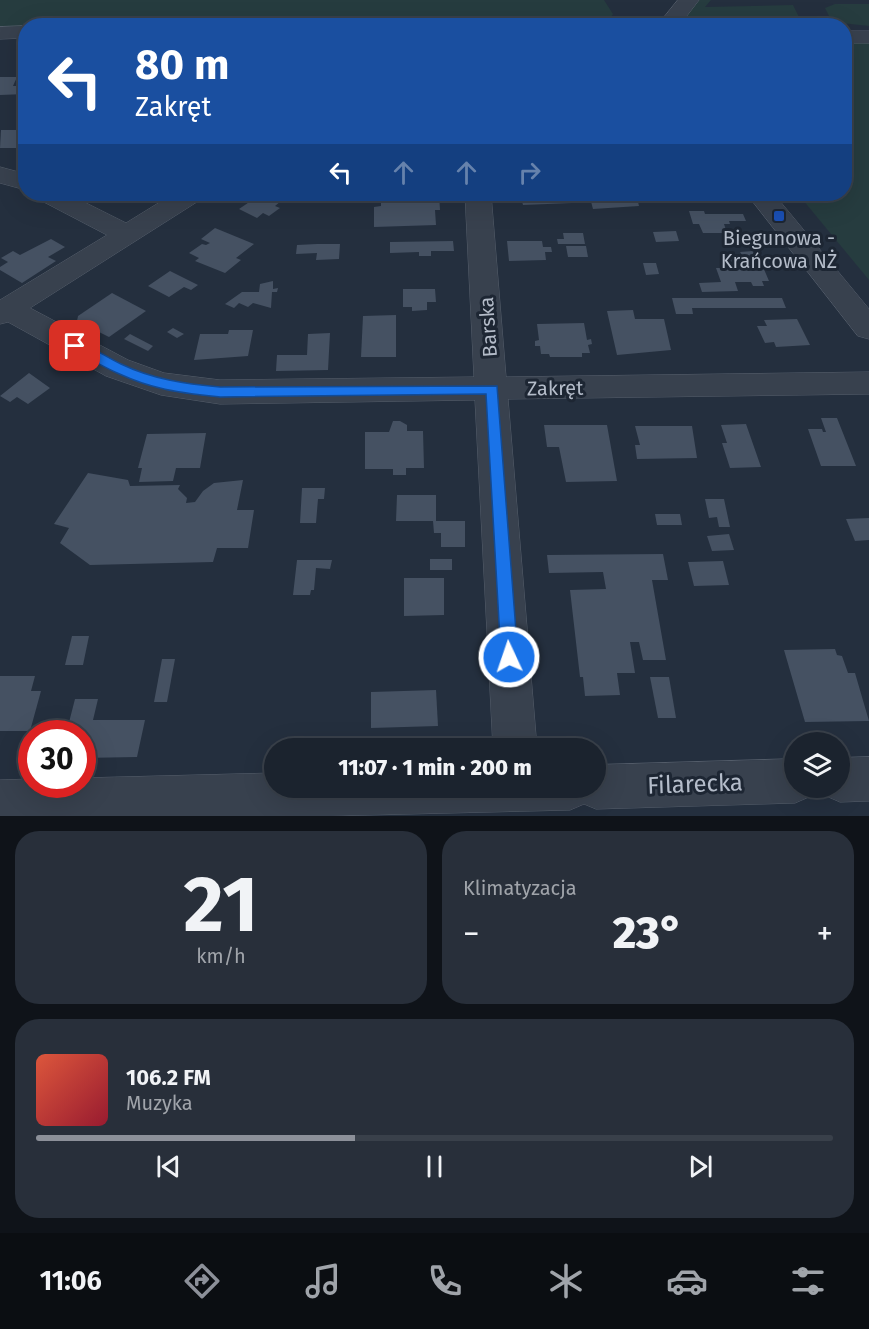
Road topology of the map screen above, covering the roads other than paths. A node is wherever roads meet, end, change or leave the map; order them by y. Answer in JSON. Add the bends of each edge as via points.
{"nodes":[{"id":1,"x":689,"y":0,"type":"edge"},
{"id":2,"x":674,"y":18,"type":"edge"},
{"id":3,"x":18,"y":32,"type":"edge"},
{"id":4,"x":0,"y":33,"type":"edge"},
{"id":5,"x":852,"y":37,"type":"edge"},
{"id":6,"x":869,"y":37,"type":"edge"},
{"id":7,"x":0,"y":174,"type":"edge"},
{"id":8,"x":18,"y":180,"type":"edge"},
{"id":9,"x":63,"y":201,"type":"edge"},
{"id":10,"x":180,"y":201,"type":"edge"},
{"id":11,"x":479,"y":201,"type":"edge"},
{"id":12,"x":766,"y":201,"type":"edge"},
{"id":13,"x":128,"y":234,"type":"junction"},
{"id":14,"x":4,"y":311,"type":"edge"},
{"id":15,"x":869,"y":329,"type":"edge"},
{"id":16,"x":869,"y":383,"type":"edge"},
{"id":17,"x":492,"y":389,"type":"junction"},
{"id":18,"x":514,"y":738,"type":"edge"},
{"id":19,"x":869,"y":779,"type":"edge"},
{"id":20,"x":850,"y":780,"type":"edge"},
{"id":21,"x":784,"y":781,"type":"edge"},
{"id":22,"x":606,"y":787,"type":"edge"},
{"id":23,"x":264,"y":793,"type":"edge"},
{"id":24,"x":0,"y":802,"type":"edge"}],
"edges":[{"from":1,"to":2,"type":"street"},
{"from":3,"to":4,"type":"street"},
{"from":5,"to":6,"type":"street"},
{"from":7,"to":8,"type":"street"},
{"from":9,"to":13,"type":"street"},
{"from":10,"to":13,"type":"street"},
{"from":11,"to":17,"type":"street","name":"Barska"},
{"from":12,"to":15,"type":"street"},
{"from":13,"to":14,"type":"street"},
{"from":14,"to":17,"type":"street","name":"Zakręt","via":[[117,368],[181,388],[220,392]]},
{"from":16,"to":17,"type":"street","name":"Zakręt"},
{"from":17,"to":18,"type":"street","name":"Barska"},
{"from":19,"to":20,"type":"street"},
{"from":21,"to":22,"type":"street","name":"Filarecka"},
{"from":23,"to":24,"type":"street"}]}
